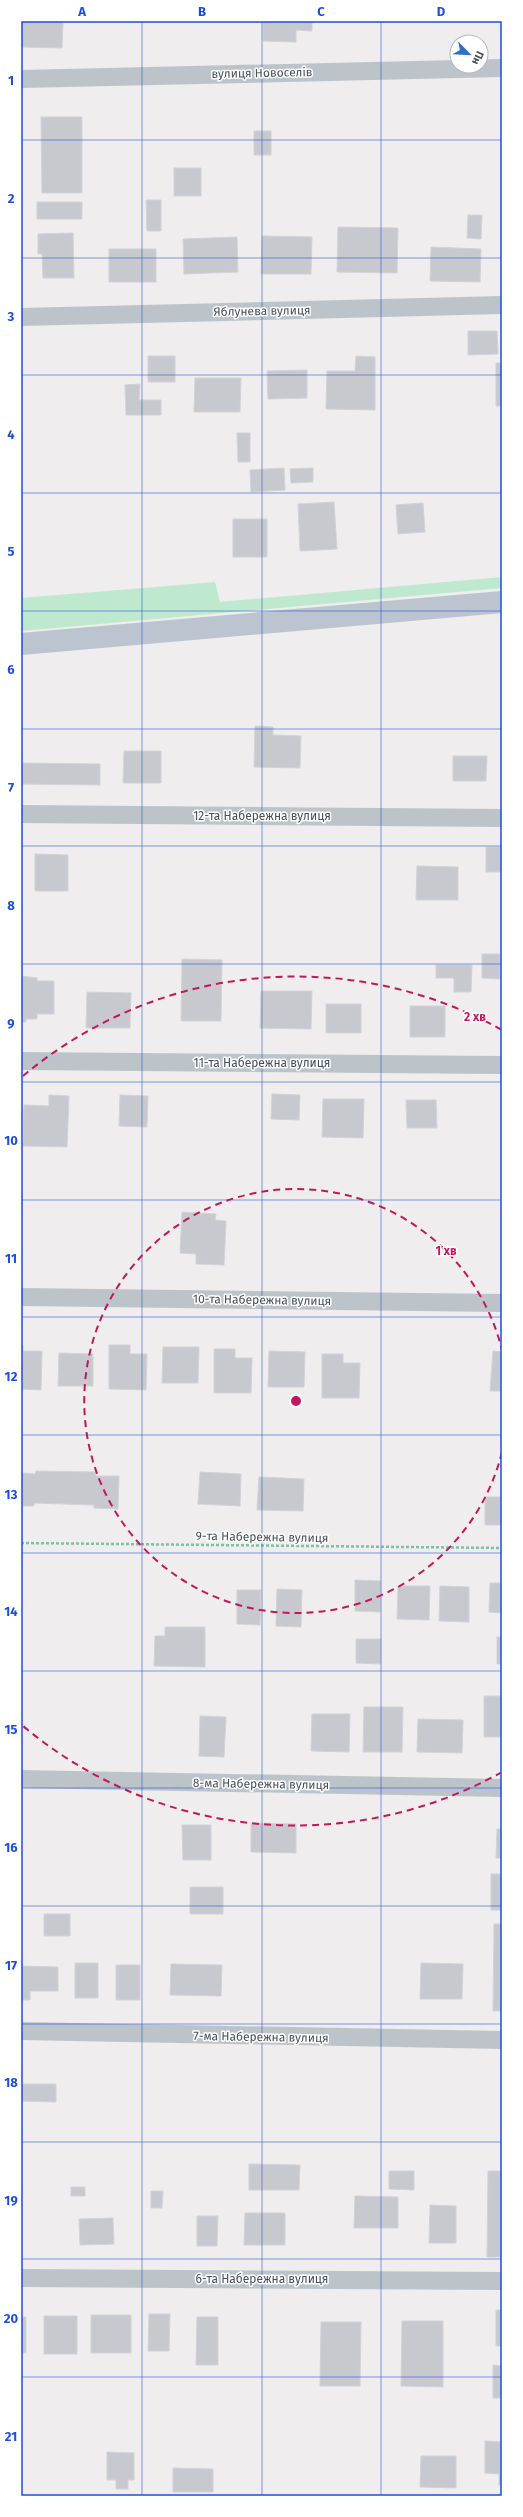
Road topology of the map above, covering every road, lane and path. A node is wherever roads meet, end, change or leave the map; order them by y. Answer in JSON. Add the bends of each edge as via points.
{"nodes":[{"id":1,"x":502,"y":68,"type":"edge"},
{"id":2,"x":21,"y":78,"type":"edge"},
{"id":3,"x":502,"y":305,"type":"edge"},
{"id":4,"x":21,"y":317,"type":"edge"},
{"id":5,"x":502,"y":602,"type":"edge"},
{"id":6,"x":21,"y":644,"type":"edge"},
{"id":7,"x":21,"y":814,"type":"edge"},
{"id":8,"x":502,"y":818,"type":"edge"},
{"id":9,"x":21,"y":1061,"type":"edge"},
{"id":10,"x":502,"y":1065,"type":"edge"},
{"id":11,"x":21,"y":1297,"type":"edge"},
{"id":12,"x":502,"y":1303,"type":"edge"},
{"id":13,"x":21,"y":1543,"type":"edge"},
{"id":14,"x":502,"y":1548,"type":"edge"},
{"id":15,"x":21,"y":1779,"type":"edge"},
{"id":16,"x":502,"y":1788,"type":"edge"},
{"id":17,"x":21,"y":2031,"type":"edge"},
{"id":18,"x":502,"y":2040,"type":"edge"},
{"id":19,"x":21,"y":2278,"type":"edge"},
{"id":20,"x":502,"y":2281,"type":"edge"}],
"edges":[{"from":1,"to":2,"type":"street","name":"вулиця Новоселів"},
{"from":3,"to":4,"type":"street","name":"Яблунева вулиця"},
{"from":5,"to":6,"type":"street"},
{"from":7,"to":8,"type":"street","name":"12-та Набережна вулиця"},
{"from":9,"to":10,"type":"street","name":"11-та Набережна вулиця"},
{"from":11,"to":12,"type":"street","name":"10-та Набережна вулиця"},
{"from":13,"to":14,"type":"path","name":"9-та Набережна вулиця"},
{"from":15,"to":16,"type":"street","name":"8-ма Набережна вулиця"},
{"from":17,"to":18,"type":"street","name":"7-ма Набережна вулиця"},
{"from":19,"to":20,"type":"street","name":"6-та Набережна вулиця"}]}
